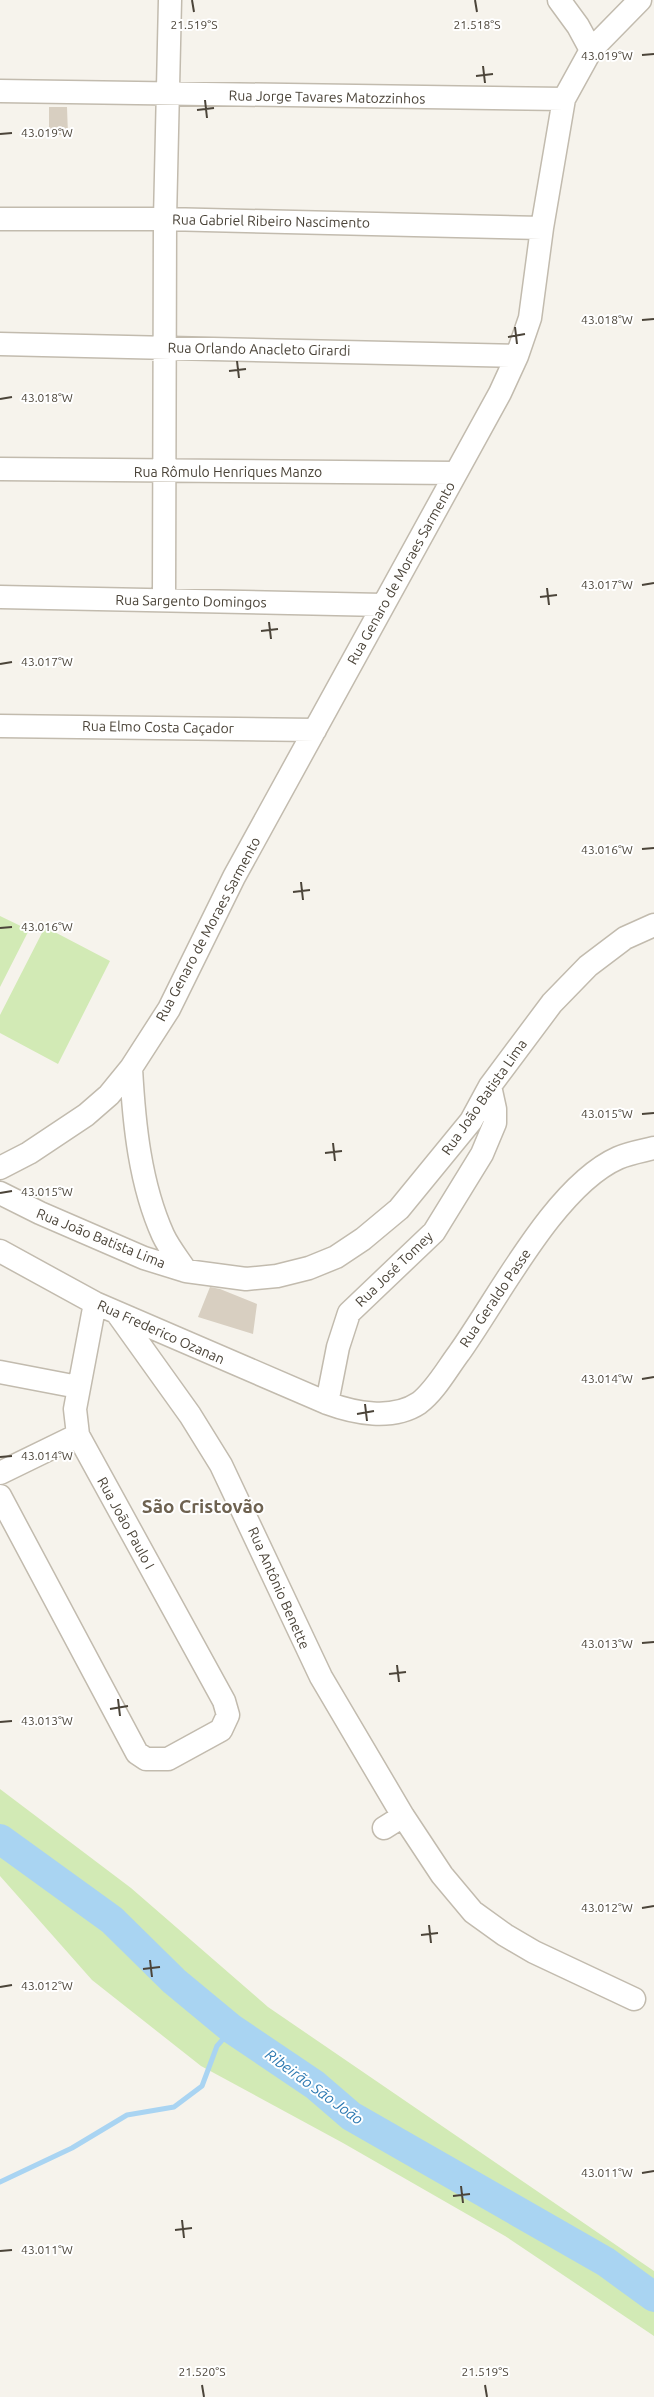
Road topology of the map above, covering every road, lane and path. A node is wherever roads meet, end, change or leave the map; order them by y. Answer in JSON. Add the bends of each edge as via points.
{"nodes":[{"id":1,"x":170,"y":0,"type":"edge"},
{"id":2,"x":559,"y":0,"type":"edge"},
{"id":3,"x":640,"y":0,"type":"edge"},
{"id":4,"x":591,"y":50,"type":"junction"},
{"id":5,"x":0,"y":91,"type":"edge"},
{"id":6,"x":169,"y":95,"type":"junction"},
{"id":7,"x":564,"y":99,"type":"junction"},
{"id":8,"x":0,"y":219,"type":"edge"},
{"id":9,"x":166,"y":219,"type":"junction"},
{"id":10,"x":542,"y":228,"type":"junction"},
{"id":11,"x":0,"y":344,"type":"edge"},
{"id":12,"x":165,"y":346,"type":"junction"},
{"id":13,"x":517,"y":356,"type":"junction"},
{"id":14,"x":0,"y":469,"type":"edge"},
{"id":15,"x":164,"y":472,"type":"junction"},
{"id":16,"x":456,"y":473,"type":"junction"},
{"id":17,"x":0,"y":597,"type":"edge"},
{"id":18,"x":164,"y":600,"type":"junction"},
{"id":19,"x":383,"y":605,"type":"junction"},
{"id":20,"x":0,"y":726,"type":"edge"},
{"id":21,"x":315,"y":730,"type":"junction"},
{"id":22,"x":654,"y":925,"type":"edge"},
{"id":23,"x":132,"y":1068,"type":"junction"},
{"id":24,"x":490,"y":1086,"type":"junction"},
{"id":25,"x":654,"y":1148,"type":"edge"},
{"id":26,"x":0,"y":1168,"type":"edge"},
{"id":27,"x":0,"y":1193,"type":"edge"},
{"id":28,"x":0,"y":1251,"type":"edge"},
{"id":29,"x":186,"y":1271,"type":"junction"},
{"id":30,"x":95,"y":1303,"type":"junction"},
{"id":31,"x":117,"y":1313,"type":"junction"},
{"id":32,"x":0,"y":1372,"type":"edge"},
{"id":33,"x":78,"y":1387,"type":"junction"},
{"id":34,"x":327,"y":1403,"type":"junction"},
{"id":35,"x":78,"y":1435,"type":"junction"},
{"id":36,"x":0,"y":1473,"type":"edge"},
{"id":37,"x":0,"y":1496,"type":"edge"},
{"id":38,"x":403,"y":1816,"type":"junction"},
{"id":39,"x":384,"y":1828,"type":"dead end"},
{"id":40,"x":634,"y":2000,"type":"dead end"}],
"edges":[{"from":1,"to":6,"type":"street"},
{"from":2,"to":4,"type":"street"},
{"from":3,"to":4,"type":"street","name":"Rua Genaro de Moraes Sarmento"},
{"from":4,"to":7,"type":"street","name":"Rua Genaro de Moraes Sarmento"},
{"from":5,"to":6,"type":"street","name":"Rua Jorge Tavares Matozzinhos"},
{"from":6,"to":7,"type":"street","name":"Rua Jorge Tavares Matozzinhos"},
{"from":6,"to":9,"type":"street"},
{"from":7,"to":10,"type":"street","name":"Rua Genaro de Moraes Sarmento"},
{"from":8,"to":9,"type":"street","name":"Rua Gabriel Ribeiro Nascimento"},
{"from":9,"to":10,"type":"street","name":"Rua Gabriel Ribeiro Nascimento"},
{"from":9,"to":12,"type":"street"},
{"from":10,"to":13,"type":"street","name":"Rua Genaro de Moraes Sarmento","via":[[530,318]]},
{"from":11,"to":12,"type":"street","name":"Rua Orlando Anacleto Girardi"},
{"from":12,"to":13,"type":"street","name":"Rua Orlando Anacleto Girardi"},
{"from":12,"to":15,"type":"street"},
{"from":13,"to":16,"type":"street","name":"Rua Genaro de Moraes Sarmento"},
{"from":14,"to":15,"type":"street","name":"Rua Rômulo Henriques Manzo"},
{"from":15,"to":16,"type":"street","name":"Rua Rômulo Henriques Manzo"},
{"from":15,"to":18,"type":"street"},
{"from":16,"to":19,"type":"street","name":"Rua Genaro de Moraes Sarmento"},
{"from":17,"to":18,"type":"street","name":"Rua Sargento Domingos"},
{"from":18,"to":19,"type":"street","name":"Rua Sargento Domingos"},
{"from":19,"to":21,"type":"street","name":"Rua Genaro de Moraes Sarmento"},
{"from":20,"to":21,"type":"street","name":"Rua Elmo Costa Caçador"},
{"from":21,"to":23,"type":"street","name":"Rua Genaro de Moraes Sarmento","via":[[234,878],[169,1009]]},
{"from":22,"to":24,"type":"street","name":"Rua João Batista Lima","via":[[624,938],[588,966],[552,1003]]},
{"from":23,"to":26,"type":"street","name":"Rua Genaro de Moraes Sarmento","via":[[109,1096],[86,1115]]},
{"from":23,"to":29,"type":"street","via":[[133,1105],[151,1204],[164,1237]]},
{"from":24,"to":29,"type":"street","name":"Rua João Batista Lima","via":[[471,1121],[399,1209],[336,1258],[309,1268],[246,1279]]},
{"from":24,"to":34,"type":"street","name":"Rua José Tomey","via":[[494,1123],[482,1154],[434,1232],[349,1313],[338,1347]]},
{"from":25,"to":34,"type":"street","name":"Rua Geraldo Passe","via":[[617,1158],[586,1179],[547,1221],[469,1338],[419,1403],[401,1411],[380,1413],[348,1410]]},
{"from":27,"to":29,"type":"street","name":"Rua João Batista Lima","via":[[144,1258]]},
{"from":28,"to":30,"type":"street","name":"Rua Frederico Ozanan"},
{"from":30,"to":31,"type":"street","name":"Rua Frederico Ozanan"},
{"from":30,"to":33,"type":"street","name":"Rua João Paulo I"},
{"from":31,"to":34,"type":"street","name":"Rua Frederico Ozanan"},
{"from":31,"to":38,"type":"street","name":"Rua Antônio Benette","via":[[190,1414],[221,1465],[313,1663]]},
{"from":32,"to":33,"type":"street"},
{"from":33,"to":35,"type":"street","name":"Rua João Paulo I","via":[[75,1409]]},
{"from":35,"to":36,"type":"street"},
{"from":35,"to":37,"type":"street","name":"Rua João Paulo I","via":[[224,1701],[228,1715],[221,1730],[168,1759],[146,1759],[137,1753]]},
{"from":38,"to":39,"type":"street"},
{"from":38,"to":40,"type":"street","name":"Rua Antônio Benette","via":[[442,1875],[473,1912],[534,1952]]}]}
